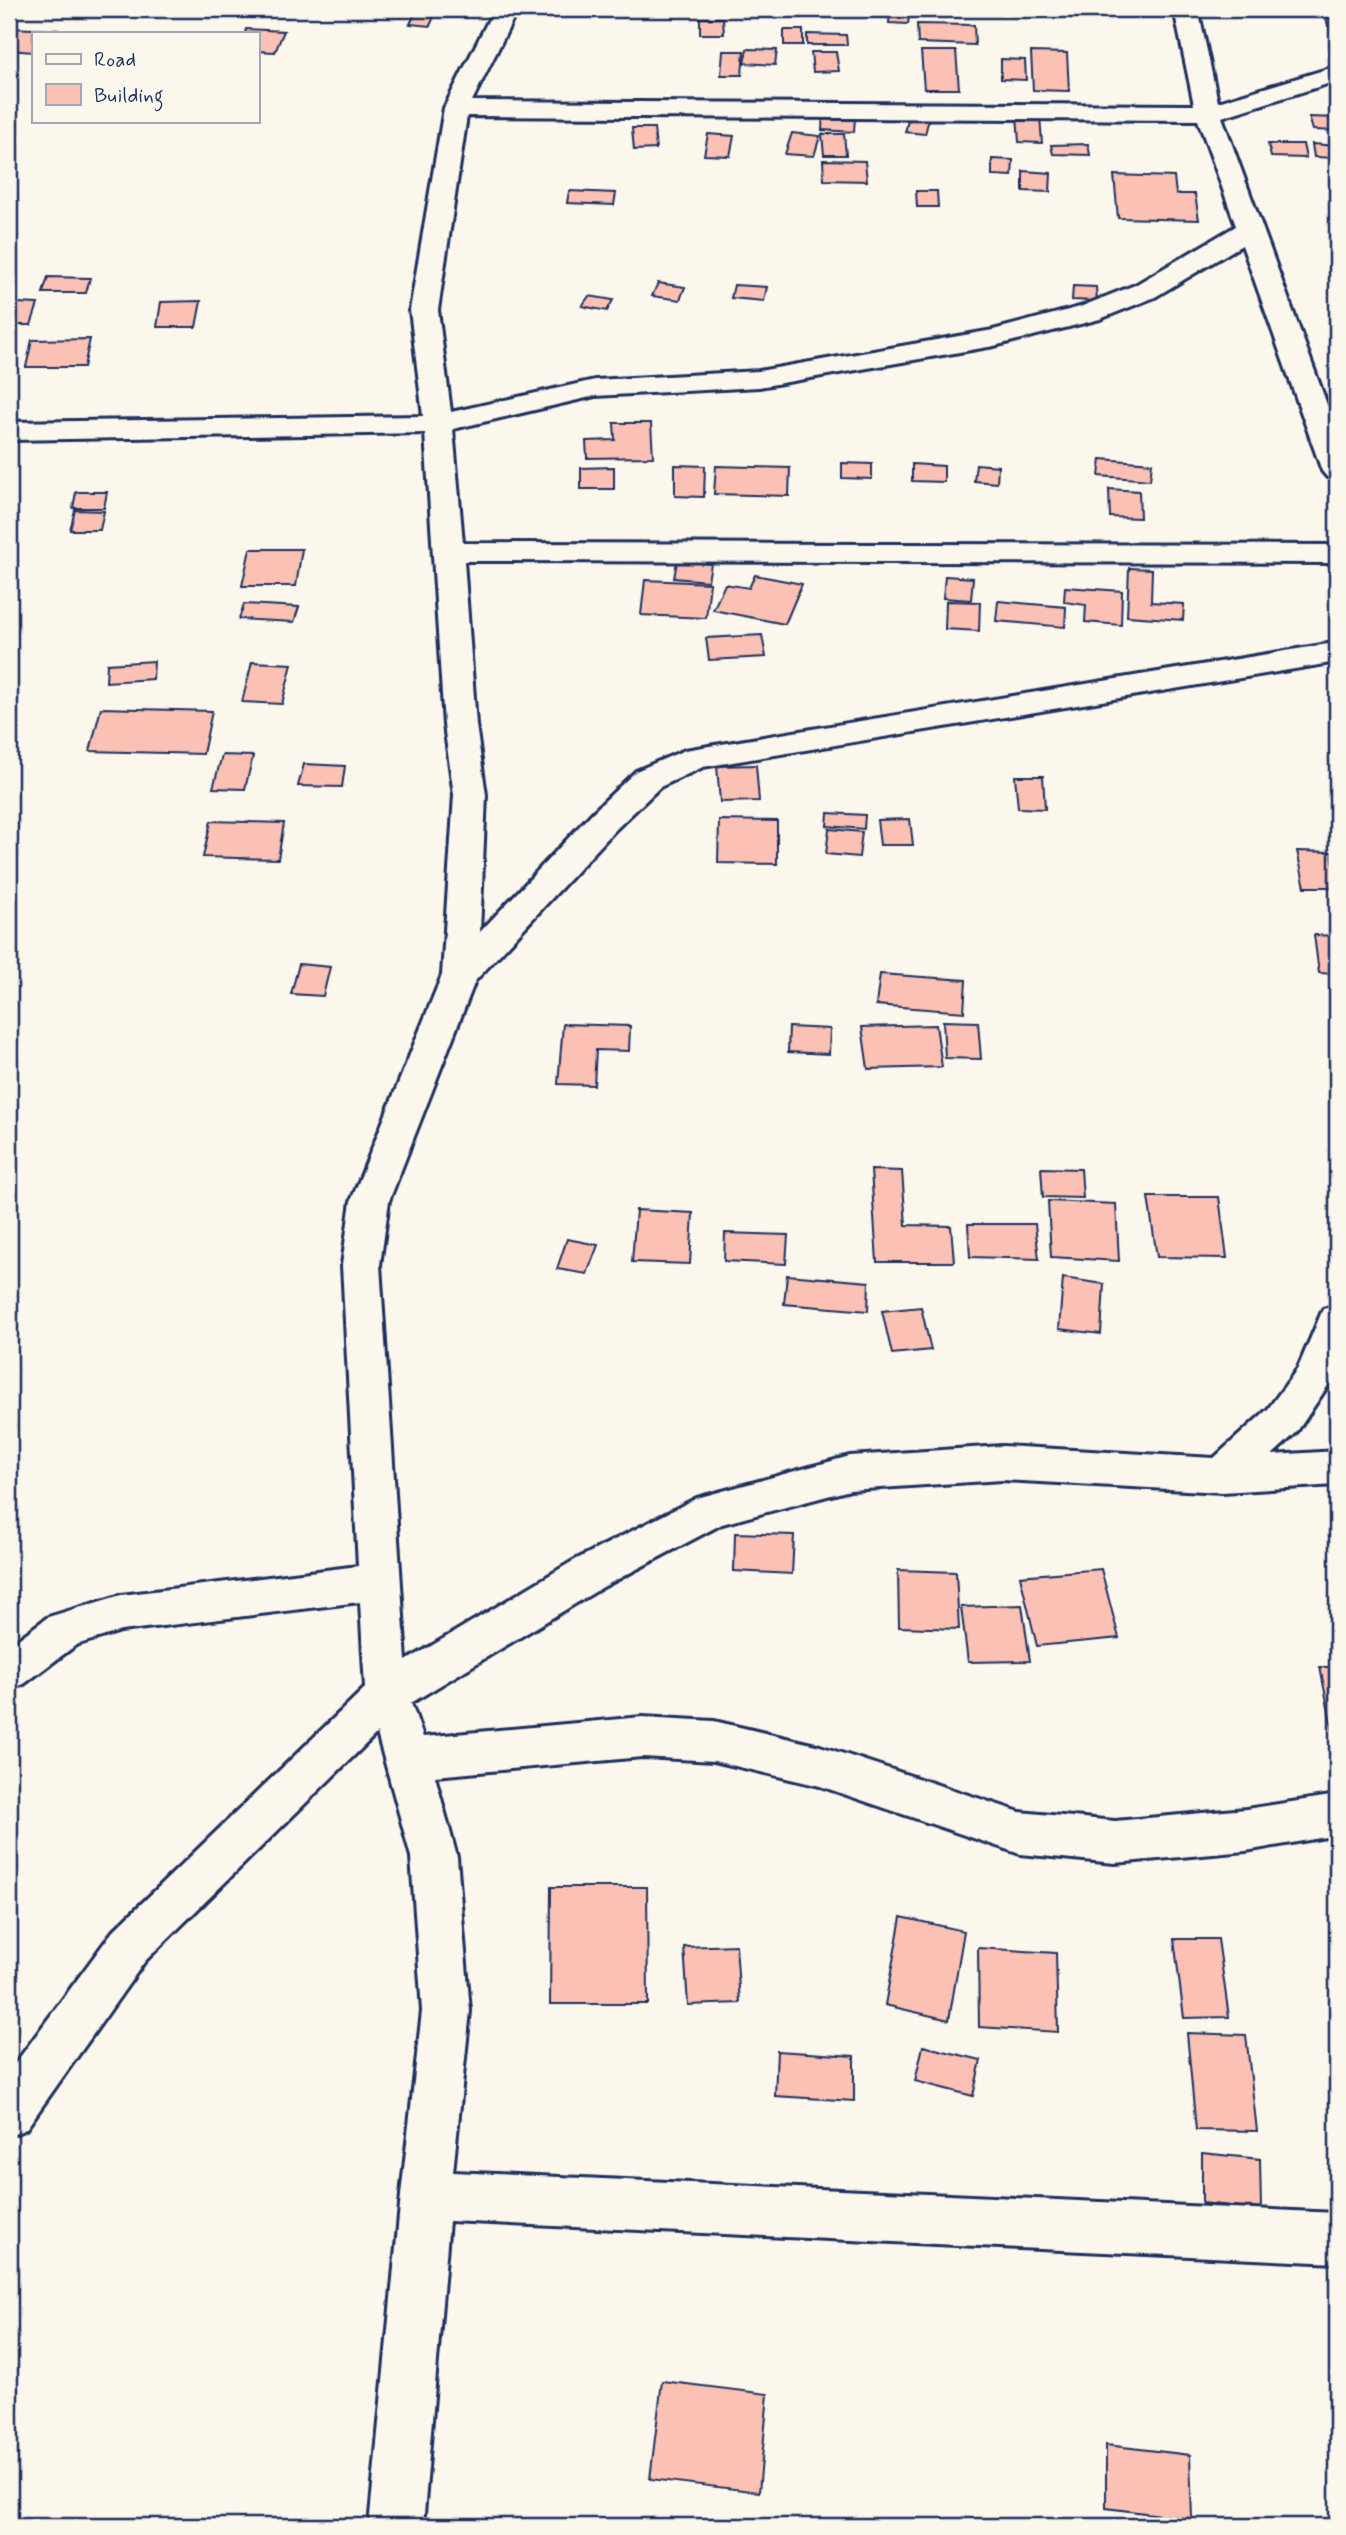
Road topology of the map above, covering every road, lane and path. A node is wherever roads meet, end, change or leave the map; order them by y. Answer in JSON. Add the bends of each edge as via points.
{"nodes":[{"id":1,"x":506,"y":9,"type":"edge"},
{"id":2,"x":1186,"y":9,"type":"edge"},
{"id":3,"x":1337,"y":73,"type":"edge"},
{"id":4,"x":456,"y":108,"type":"junction"},
{"id":5,"x":1208,"y":113,"type":"junction"},
{"id":6,"x":1250,"y":228,"type":"junction"},
{"id":7,"x":1307,"y":387,"type":"junction"},
{"id":8,"x":1337,"y":387,"type":"edge"},
{"id":9,"x":437,"y":424,"type":"junction"},
{"id":10,"x":9,"y":431,"type":"edge"},
{"id":11,"x":1337,"y":471,"type":"edge"},
{"id":12,"x":449,"y":552,"type":"junction"},
{"id":13,"x":1337,"y":554,"type":"edge"},
{"id":14,"x":1336,"y":647,"type":"edge"},
{"id":15,"x":460,"y":975,"type":"junction"},
{"id":16,"x":1337,"y":1320,"type":"edge"},
{"id":17,"x":1337,"y":1468,"type":"edge"},
{"id":18,"x":1222,"y":1475,"type":"junction"},
{"id":19,"x":379,"y":1582,"type":"junction"},
{"id":20,"x":9,"y":1671,"type":"edge"},
{"id":21,"x":387,"y":1695,"type":"junction"},
{"id":22,"x":408,"y":1759,"type":"junction"},
{"id":23,"x":1337,"y":1815,"type":"edge"},
{"id":24,"x":9,"y":2112,"type":"edge"},
{"id":25,"x":426,"y":2195,"type":"junction"},
{"id":26,"x":1337,"y":2238,"type":"edge"},
{"id":27,"x":396,"y":2526,"type":"edge"}],
"edges":[{"from":1,"to":4,"type":"street"},
{"from":2,"to":5,"type":"street"},
{"from":3,"to":5,"type":"street"},
{"from":4,"to":5,"type":"street"},
{"from":4,"to":9,"type":"street","via":[[424,310]]},
{"from":5,"to":6,"type":"street"},
{"from":6,"to":7,"type":"street"},
{"from":6,"to":9,"type":"street","via":[[1145,291],[1090,313],[993,338],[759,379],[595,388]]},
{"from":7,"to":8,"type":"street"},
{"from":7,"to":11,"type":"street"},
{"from":9,"to":10,"type":"street"},
{"from":9,"to":12,"type":"street"},
{"from":12,"to":13,"type":"street"},
{"from":12,"to":15,"type":"street","via":[[460,725],[470,795]]},
{"from":14,"to":15,"type":"street","via":[[696,758],[648,779]]},
{"from":15,"to":19,"type":"street","via":[[370,1201],[361,1265]]},
{"from":16,"to":18,"type":"street","via":[[1315,1375],[1282,1421]]},
{"from":17,"to":18,"type":"street"},
{"from":18,"to":21,"type":"street","via":[[1002,1463],[850,1473],[712,1510],[588,1574]]},
{"from":19,"to":20,"type":"street","via":[[121,1613],[63,1630]]},
{"from":19,"to":21,"type":"street"},
{"from":21,"to":22,"type":"street"},
{"from":21,"to":24,"type":"street","via":[[129,1946]]},
{"from":22,"to":23,"type":"street","via":[[642,1737],[714,1741],[820,1766],[1020,1833],[1115,1842],[1246,1830]]},
{"from":22,"to":25,"type":"street","via":[[434,1857],[446,2011]]},
{"from":25,"to":26,"type":"street"},
{"from":25,"to":27,"type":"street"}]}
